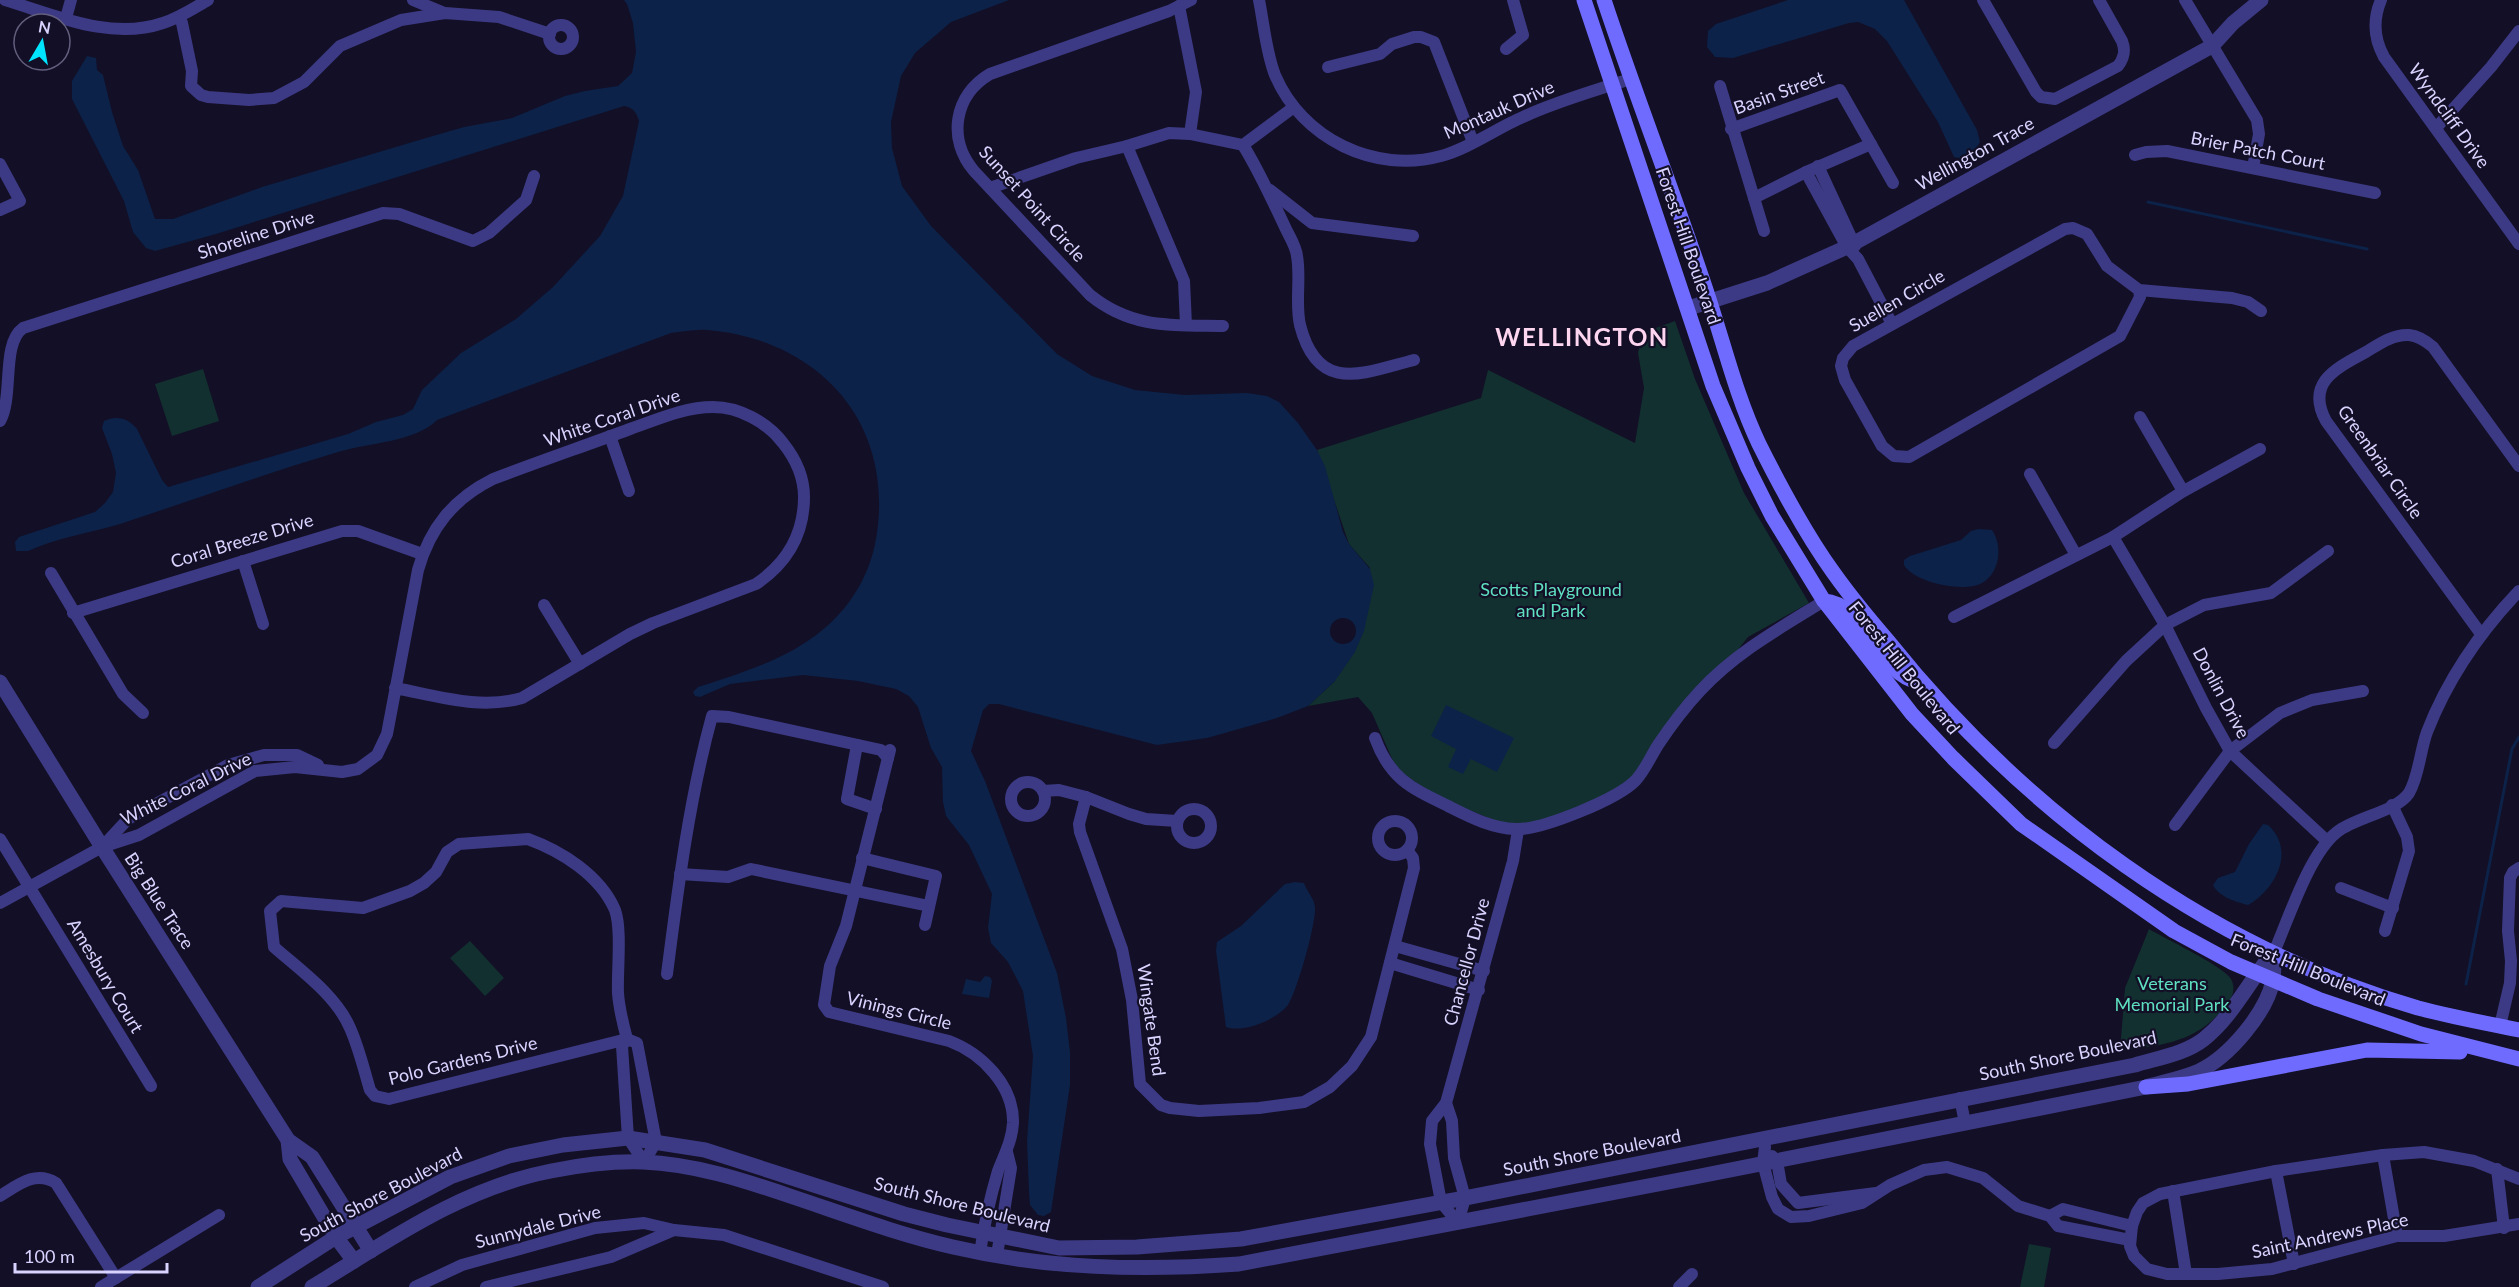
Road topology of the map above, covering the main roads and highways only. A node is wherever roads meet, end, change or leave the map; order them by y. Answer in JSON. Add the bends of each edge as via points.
{"nodes":[{"id":1,"x":1584,"y":0,"type":"edge"},
{"id":2,"x":1604,"y":0,"type":"edge"},
{"id":3,"x":1824,"y":601,"type":"junction"},
{"id":4,"x":1921,"y":683,"type":"junction"},
{"id":5,"x":2519,"y":1030,"type":"edge"},
{"id":6,"x":2502,"y":1055,"type":"junction"},
{"id":7,"x":2519,"y":1059,"type":"edge"},
{"id":8,"x":2146,"y":1087,"type":"road end"}],
"edges":[{"from":1,"to":3,"type":"main road","name":"Forest Hill Boulevard","via":[[1713,386],[1772,516]]},
{"from":2,"to":4,"type":"main road","name":"Forest Hill Boulevard","via":[[1710,301],[1727,363],[1760,445],[1830,568]]},
{"from":3,"to":4,"type":"main road","via":[[1847,610],[1892,667],[1902,676]]},
{"from":3,"to":6,"type":"main road","name":"Forest Hill Boulevard","via":[[1912,714],[2021,824],[2174,931],[2273,981],[2377,1020]]},
{"from":4,"to":5,"type":"main road","name":"Forest Hill Boulevard","via":[[1999,764],[2075,830],[2184,904],[2274,952],[2360,987],[2416,1007]]},
{"from":6,"to":7,"type":"main road","name":"Forest Hill Boulevard"},
{"from":6,"to":8,"type":"main road","via":[[2367,1050],[2188,1084]]}]}
